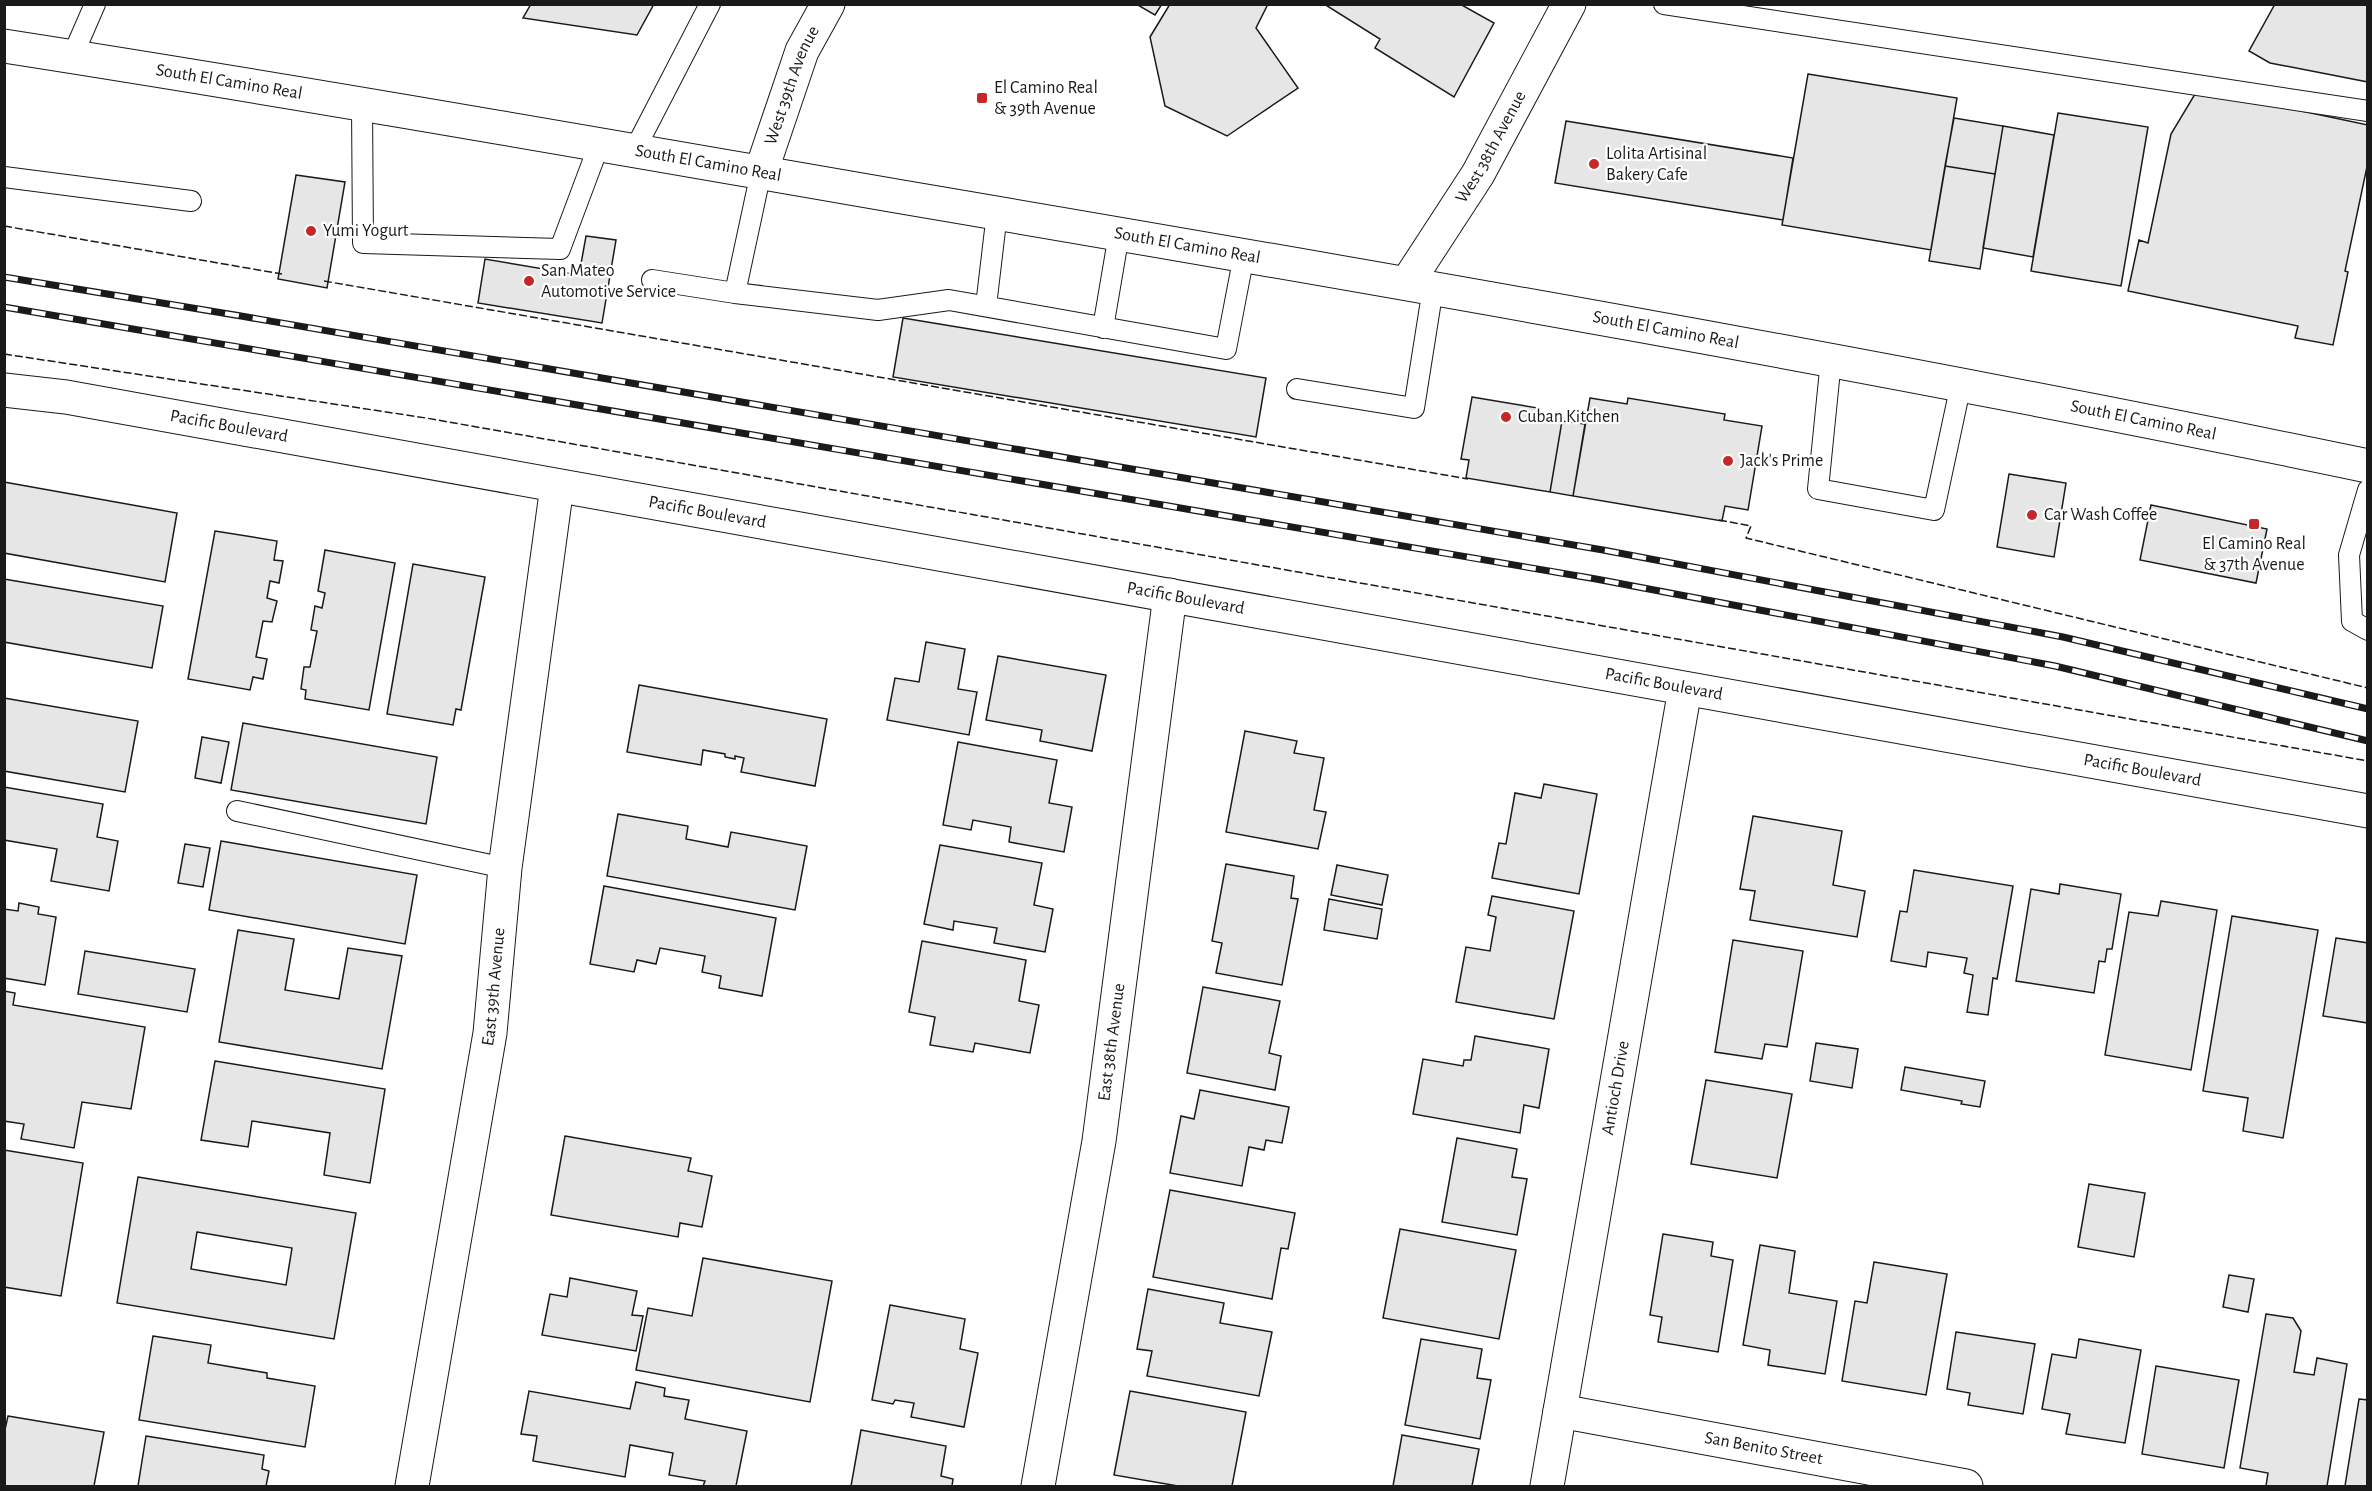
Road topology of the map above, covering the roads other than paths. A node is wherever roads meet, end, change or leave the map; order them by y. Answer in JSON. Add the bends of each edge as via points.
{"nodes":[{"id":1,"x":95,"y":4,"type":"edge"},
{"id":2,"x":710,"y":4,"type":"edge"},
{"id":3,"x":828,"y":4,"type":"edge"},
{"id":4,"x":1569,"y":4,"type":"edge"},
{"id":5,"x":1664,"y":4,"type":"edge"},
{"id":6,"x":4,"y":46,"type":"edge"},
{"id":7,"x":72,"y":57,"type":"junction"},
{"id":8,"x":362,"y":105,"type":"junction"},
{"id":9,"x":2367,"y":111,"type":"edge"},
{"id":10,"x":599,"y":145,"type":"junction"},
{"id":11,"x":634,"y":151,"type":"junction"},
{"id":12,"x":761,"y":172,"type":"junction"},
{"id":13,"x":4,"y":177,"type":"edge"},
{"id":14,"x":191,"y":201,"type":"dead end"},
{"id":15,"x":997,"y":213,"type":"junction"},
{"id":16,"x":1119,"y":234,"type":"junction"},
{"id":17,"x":1244,"y":255,"type":"junction"},
{"id":18,"x":652,"y":280,"type":"dead end"},
{"id":19,"x":1420,"y":286,"type":"junction"},
{"id":20,"x":735,"y":293,"type":"junction"},
{"id":21,"x":986,"y":306,"type":"junction"},
{"id":22,"x":1103,"y":328,"type":"junction"},
{"id":23,"x":1831,"y":360,"type":"junction"},
{"id":24,"x":1961,"y":384,"type":"junction"},
{"id":25,"x":1297,"y":389,"type":"dead end"},
{"id":26,"x":4,"y":390,"type":"edge"},
{"id":27,"x":2367,"y":466,"type":"edge"},
{"id":28,"x":557,"y":486,"type":"junction"},
{"id":29,"x":2367,"y":490,"type":"edge"},
{"id":30,"x":1170,"y":595,"type":"junction"},
{"id":31,"x":2367,"y":630,"type":"edge"},
{"id":32,"x":1685,"y":689,"type":"junction"},
{"id":33,"x":237,"y":811,"type":"dead end"},
{"id":34,"x":2367,"y":811,"type":"edge"},
{"id":35,"x":505,"y":868,"type":"junction"},
{"id":36,"x":1560,"y":1411,"type":"junction"},
{"id":37,"x":412,"y":1486,"type":"edge"},
{"id":38,"x":1038,"y":1486,"type":"edge"},
{"id":39,"x":1547,"y":1486,"type":"edge"},
{"id":40,"x":1966,"y":1486,"type":"edge"}],
"edges":[{"from":1,"to":7,"type":"lane"},
{"from":2,"to":11,"type":"lane"},
{"from":3,"to":12,"type":"street","name":"West 39th Avenue","via":[[801,51]]},
{"from":4,"to":19,"type":"street","name":"West 38th Avenue"},
{"from":5,"to":9,"type":"lane"},
{"from":6,"to":7,"type":"street","name":"South El Camino Real"},
{"from":7,"to":8,"type":"street","name":"South El Camino Real"},
{"from":8,"to":10,"type":"street","name":"South El Camino Real"},
{"from":8,"to":10,"type":"lane","via":[[363,243],[560,249]]},
{"from":10,"to":11,"type":"street","name":"South El Camino Real"},
{"from":11,"to":12,"type":"street","name":"South El Camino Real"},
{"from":12,"to":15,"type":"street","name":"South El Camino Real"},
{"from":12,"to":20,"type":"lane"},
{"from":13,"to":14,"type":"lane"},
{"from":15,"to":16,"type":"street","name":"South El Camino Real"},
{"from":15,"to":21,"type":"lane"},
{"from":16,"to":17,"type":"street","name":"South El Camino Real"},
{"from":16,"to":22,"type":"lane"},
{"from":17,"to":19,"type":"street","name":"South El Camino Real"},
{"from":17,"to":22,"type":"lane","via":[[1226,349]]},
{"from":18,"to":20,"type":"lane"},
{"from":19,"to":23,"type":"street","name":"South El Camino Real"},
{"from":19,"to":25,"type":"lane","via":[[1414,408]]},
{"from":20,"to":21,"type":"lane","via":[[878,310],[949,300]]},
{"from":21,"to":22,"type":"lane"},
{"from":23,"to":24,"type":"street","name":"South El Camino Real"},
{"from":23,"to":24,"type":"lane","via":[[1818,489],[1934,510]]},
{"from":24,"to":27,"type":"street","name":"South El Camino Real"},
{"from":26,"to":28,"type":"street","name":"Pacific Boulevard","via":[[66,397]]},
{"from":28,"to":30,"type":"street","name":"Pacific Boulevard"},
{"from":28,"to":35,"type":"street","name":"East 39th Avenue"},
{"from":29,"to":31,"type":"lane","via":[[2349,555],[2352,621]]},
{"from":30,"to":32,"type":"street","name":"Pacific Boulevard"},
{"from":30,"to":38,"type":"street","name":"East 38th Avenue","via":[[1099,1141]]},
{"from":32,"to":34,"type":"street","name":"Pacific Boulevard"},
{"from":32,"to":36,"type":"street","name":"Antioch Drive"},
{"from":33,"to":35,"type":"lane"},
{"from":35,"to":37,"type":"street","name":"East 39th Avenue","via":[[490,1033]]},
{"from":36,"to":39,"type":"street","name":"Antioch Drive"},
{"from":36,"to":40,"type":"street","name":"San Benito Street"}]}
